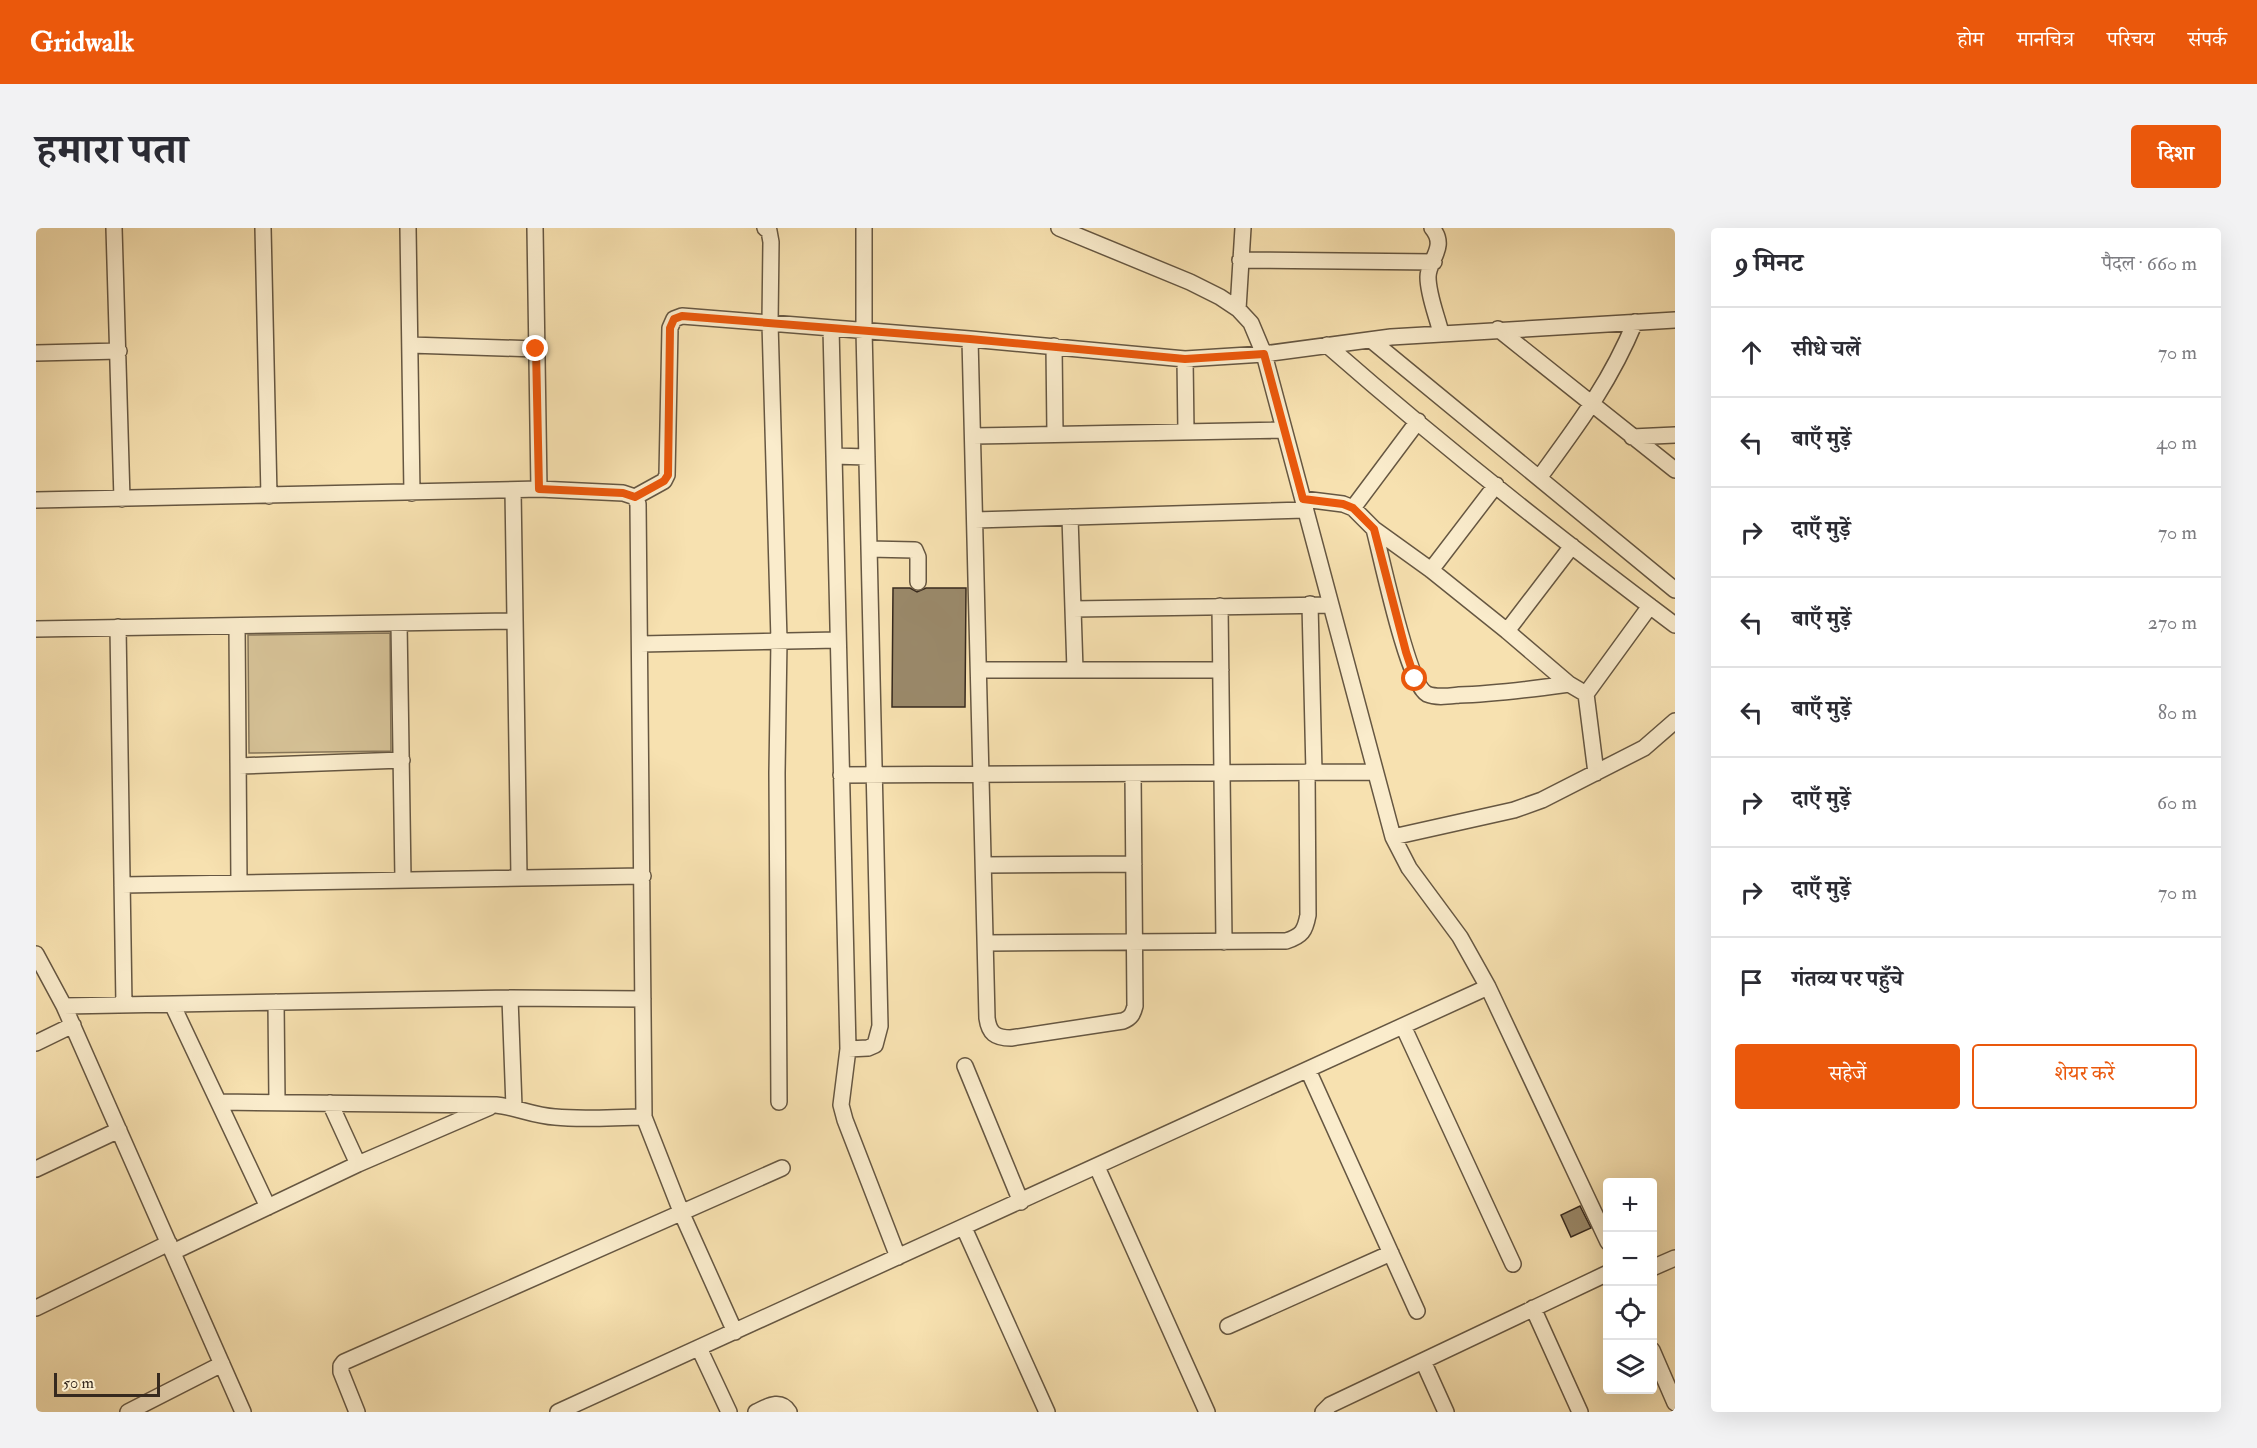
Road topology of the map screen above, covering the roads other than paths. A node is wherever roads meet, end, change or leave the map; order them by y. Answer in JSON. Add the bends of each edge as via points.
{"nodes":[{"id":1,"x":114,"y":228,"type":"edge"},
{"id":2,"x":263,"y":228,"type":"edge"},
{"id":3,"x":408,"y":228,"type":"edge"},
{"id":4,"x":535,"y":228,"type":"edge"},
{"id":5,"x":765,"y":228,"type":"edge"},
{"id":6,"x":864,"y":228,"type":"edge"},
{"id":7,"x":1059,"y":228,"type":"edge"},
{"id":8,"x":1243,"y":228,"type":"edge"},
{"id":9,"x":1432,"y":228,"type":"edge"},
{"id":10,"x":1240,"y":260,"type":"junction"},
{"id":11,"x":1434,"y":262,"type":"junction"},
{"id":12,"x":1238,"y":309,"type":"junction"},
{"id":13,"x":1675,"y":320,"type":"edge"},
{"id":14,"x":1635,"y":322,"type":"junction"},
{"id":15,"x":770,"y":323,"type":"junction"},
{"id":16,"x":831,"y":328,"type":"junction"},
{"id":17,"x":1498,"y":329,"type":"junction"},
{"id":18,"x":864,"y":330,"type":"junction"},
{"id":19,"x":1441,"y":333,"type":"junction"},
{"id":20,"x":970,"y":339,"type":"junction"},
{"id":21,"x":1371,"y":340,"type":"junction"},
{"id":22,"x":410,"y":345,"type":"junction"},
{"id":23,"x":1327,"y":345,"type":"junction"},
{"id":24,"x":1054,"y":346,"type":"junction"},
{"id":25,"x":536,"y":349,"type":"junction"},
{"id":26,"x":119,"y":351,"type":"junction"},
{"id":27,"x":36,"y":353,"type":"edge"},
{"id":28,"x":1264,"y":354,"type":"junction"},
{"id":29,"x":1185,"y":359,"type":"junction"},
{"id":30,"x":1592,"y":405,"type":"junction"},
{"id":31,"x":1418,"y":421,"type":"junction"},
{"id":32,"x":1284,"y":430,"type":"junction"},
{"id":33,"x":1186,"y":432,"type":"junction"},
{"id":34,"x":1055,"y":434,"type":"junction"},
{"id":35,"x":1675,"y":435,"type":"edge"},
{"id":36,"x":973,"y":436,"type":"junction"},
{"id":37,"x":1632,"y":437,"type":"junction"},
{"id":38,"x":834,"y":456,"type":"junction"},
{"id":39,"x":867,"y":457,"type":"junction"},
{"id":40,"x":1675,"y":471,"type":"edge"},
{"id":41,"x":1539,"y":478,"type":"junction"},
{"id":42,"x":1496,"y":485,"type":"junction"},
{"id":43,"x":539,"y":489,"type":"junction"},
{"id":44,"x":513,"y":490,"type":"junction"},
{"id":45,"x":412,"y":493,"type":"junction"},
{"id":46,"x":269,"y":496,"type":"junction"},
{"id":47,"x":635,"y":497,"type":"junction"},
{"id":48,"x":122,"y":498,"type":"junction"},
{"id":49,"x":36,"y":500,"type":"edge"},
{"id":50,"x":1304,"y":504,"type":"junction"},
{"id":51,"x":1353,"y":508,"type":"junction"},
{"id":52,"x":1070,"y":517,"type":"junction"},
{"id":53,"x":975,"y":520,"type":"junction"},
{"id":54,"x":1374,"y":529,"type":"junction"},
{"id":55,"x":1572,"y":546,"type":"junction"},
{"id":56,"x":869,"y":549,"type":"junction"},
{"id":57,"x":1431,"y":570,"type":"junction"},
{"id":58,"x":918,"y":582,"type":"dead end"},
{"id":59,"x":1675,"y":590,"type":"edge"},
{"id":60,"x":1310,"y":604,"type":"junction"},
{"id":61,"x":1330,"y":605,"type":"junction"},
{"id":62,"x":1220,"y":606,"type":"junction"},
{"id":63,"x":1650,"y":606,"type":"junction"},
{"id":64,"x":1073,"y":609,"type":"junction"},
{"id":65,"x":514,"y":621,"type":"junction"},
{"id":66,"x":399,"y":623,"type":"junction"},
{"id":67,"x":1675,"y":625,"type":"edge"},
{"id":68,"x":237,"y":626,"type":"junction"},
{"id":69,"x":118,"y":627,"type":"junction"},
{"id":70,"x":36,"y":629,"type":"edge"},
{"id":71,"x":1507,"y":631,"type":"junction"},
{"id":72,"x":779,"y":640,"type":"junction"},
{"id":73,"x":838,"y":640,"type":"junction"},
{"id":74,"x":640,"y":644,"type":"junction"},
{"id":75,"x":979,"y":670,"type":"junction"},
{"id":76,"x":1075,"y":670,"type":"junction"},
{"id":77,"x":1221,"y":670,"type":"junction"},
{"id":78,"x":1569,"y":684,"type":"junction"},
{"id":79,"x":1586,"y":694,"type":"junction"},
{"id":80,"x":1675,"y":721,"type":"edge"},
{"id":81,"x":402,"y":760,"type":"junction"},
{"id":82,"x":239,"y":766,"type":"junction"},
{"id":83,"x":1311,"y":772,"type":"junction"},
{"id":84,"x":1374,"y":772,"type":"junction"},
{"id":85,"x":1223,"y":773,"type":"junction"},
{"id":86,"x":1596,"y":773,"type":"junction"},
{"id":87,"x":982,"y":774,"type":"junction"},
{"id":88,"x":1133,"y":774,"type":"junction"},
{"id":89,"x":841,"y":775,"type":"junction"},
{"id":90,"x":874,"y":775,"type":"junction"},
{"id":91,"x":1393,"y":837,"type":"junction"},
{"id":92,"x":1134,"y":864,"type":"junction"},
{"id":93,"x":984,"y":865,"type":"junction"},
{"id":94,"x":643,"y":876,"type":"junction"},
{"id":95,"x":519,"y":877,"type":"junction"},
{"id":96,"x":404,"y":879,"type":"junction"},
{"id":97,"x":239,"y":882,"type":"junction"},
{"id":98,"x":122,"y":885,"type":"junction"},
{"id":99,"x":1135,"y":942,"type":"junction"},
{"id":100,"x":1224,"y":942,"type":"junction"},
{"id":101,"x":986,"y":943,"type":"junction"},
{"id":102,"x":36,"y":954,"type":"edge"},
{"id":103,"x":1488,"y":987,"type":"junction"},
{"id":104,"x":510,"y":998,"type":"junction"},
{"id":105,"x":643,"y":999,"type":"junction"},
{"id":106,"x":276,"y":1002,"type":"junction"},
{"id":107,"x":124,"y":1005,"type":"junction"},
{"id":108,"x":64,"y":1006,"type":"junction"},
{"id":109,"x":173,"y":1006,"type":"junction"},
{"id":110,"x":73,"y":1025,"type":"junction"},
{"id":111,"x":1402,"y":1026,"type":"junction"},
{"id":112,"x":36,"y":1043,"type":"edge"},
{"id":113,"x":848,"y":1049,"type":"junction"},
{"id":114,"x":965,"y":1066,"type":"dead end"},
{"id":115,"x":1308,"y":1070,"type":"junction"},
{"id":116,"x":779,"y":1101,"type":"dead end"},
{"id":117,"x":219,"y":1102,"type":"junction"},
{"id":118,"x":277,"y":1102,"type":"junction"},
{"id":119,"x":330,"y":1103,"type":"junction"},
{"id":120,"x":496,"y":1105,"type":"junction"},
{"id":121,"x":514,"y":1107,"type":"junction"},
{"id":122,"x":644,"y":1117,"type":"junction"},
{"id":123,"x":119,"y":1130,"type":"junction"},
{"id":124,"x":358,"y":1164,"type":"junction"},
{"id":125,"x":1097,"y":1167,"type":"junction"},
{"id":126,"x":782,"y":1168,"type":"dead end"},
{"id":127,"x":36,"y":1169,"type":"edge"},
{"id":128,"x":1021,"y":1202,"type":"junction"},
{"id":129,"x":268,"y":1207,"type":"junction"},
{"id":130,"x":682,"y":1214,"type":"junction"},
{"id":131,"x":964,"y":1228,"type":"junction"},
{"id":132,"x":1603,"y":1232,"type":"edge"},
{"id":133,"x":171,"y":1248,"type":"junction"},
{"id":134,"x":1391,"y":1253,"type":"junction"},
{"id":135,"x":897,"y":1257,"type":"junction"},
{"id":136,"x":1675,"y":1258,"type":"edge"},
{"id":137,"x":1513,"y":1264,"type":"dead end"},
{"id":138,"x":1657,"y":1266,"type":"edge"},
{"id":139,"x":1603,"y":1275,"type":"edge"},
{"id":140,"x":36,"y":1308,"type":"edge"},
{"id":141,"x":1533,"y":1308,"type":"junction"},
{"id":142,"x":1418,"y":1311,"type":"dead end"},
{"id":143,"x":1228,"y":1326,"type":"dead end"},
{"id":144,"x":735,"y":1332,"type":"junction"},
{"id":145,"x":699,"y":1348,"type":"junction"},
{"id":146,"x":1657,"y":1356,"type":"edge"},
{"id":147,"x":1423,"y":1361,"type":"junction"},
{"id":148,"x":222,"y":1364,"type":"junction"},
{"id":149,"x":1670,"y":1377,"type":"edge"},
{"id":150,"x":1675,"y":1403,"type":"edge"},
{"id":151,"x":564,"y":1411,"type":"edge"},
{"id":152,"x":128,"y":1412,"type":"edge"},
{"id":153,"x":243,"y":1412,"type":"edge"},
{"id":154,"x":357,"y":1412,"type":"edge"},
{"id":155,"x":729,"y":1412,"type":"edge"},
{"id":156,"x":756,"y":1412,"type":"edge"},
{"id":157,"x":789,"y":1412,"type":"edge"},
{"id":158,"x":1047,"y":1412,"type":"edge"},
{"id":159,"x":1207,"y":1412,"type":"edge"},
{"id":160,"x":1323,"y":1412,"type":"edge"},
{"id":161,"x":1446,"y":1412,"type":"edge"},
{"id":162,"x":1580,"y":1412,"type":"edge"}],
"edges":[{"from":1,"to":26,"type":"street"},
{"from":2,"to":46,"type":"street"},
{"from":3,"to":22,"type":"street"},
{"from":4,"to":25,"type":"street"},
{"from":5,"to":15,"type":"street","via":[[771,242]]},
{"from":6,"to":18,"type":"street"},
{"from":7,"to":12,"type":"street","via":[[1190,282]]},
{"from":8,"to":10,"type":"street"},
{"from":9,"to":11,"type":"street","via":[[1438,244]]},
{"from":10,"to":11,"type":"street"},
{"from":10,"to":12,"type":"street"},
{"from":11,"to":19,"type":"street","via":[[1428,278]]},
{"from":12,"to":28,"type":"street","via":[[1251,322]]},
{"from":13,"to":14,"type":"street"},
{"from":14,"to":17,"type":"street"},
{"from":14,"to":30,"type":"street"},
{"from":15,"to":16,"type":"street"},
{"from":15,"to":47,"type":"street","via":[[682,316],[670,323],[668,475]]},
{"from":15,"to":72,"type":"street"},
{"from":16,"to":18,"type":"street"},
{"from":16,"to":38,"type":"street"},
{"from":17,"to":19,"type":"street"},
{"from":17,"to":30,"type":"street"},
{"from":18,"to":20,"type":"street"},
{"from":18,"to":39,"type":"street"},
{"from":19,"to":21,"type":"street"},
{"from":20,"to":24,"type":"street"},
{"from":20,"to":36,"type":"street"},
{"from":21,"to":23,"type":"street"},
{"from":21,"to":41,"type":"street"},
{"from":22,"to":25,"type":"street"},
{"from":22,"to":45,"type":"street"},
{"from":23,"to":28,"type":"street"},
{"from":23,"to":31,"type":"street"},
{"from":24,"to":29,"type":"street"},
{"from":24,"to":34,"type":"street"},
{"from":25,"to":43,"type":"street"},
{"from":26,"to":27,"type":"street"},
{"from":26,"to":48,"type":"street"},
{"from":28,"to":29,"type":"street"},
{"from":28,"to":32,"type":"street"},
{"from":29,"to":33,"type":"street"},
{"from":30,"to":37,"type":"street"},
{"from":30,"to":41,"type":"street"},
{"from":31,"to":42,"type":"street"},
{"from":31,"to":51,"type":"street"},
{"from":32,"to":33,"type":"street"},
{"from":32,"to":50,"type":"street"},
{"from":33,"to":34,"type":"street"},
{"from":34,"to":36,"type":"street"},
{"from":35,"to":37,"type":"street"},
{"from":36,"to":53,"type":"street"},
{"from":37,"to":40,"type":"street"},
{"from":38,"to":39,"type":"street"},
{"from":38,"to":73,"type":"street"},
{"from":39,"to":56,"type":"street"},
{"from":41,"to":59,"type":"street"},
{"from":42,"to":55,"type":"street"},
{"from":42,"to":57,"type":"street"},
{"from":43,"to":44,"type":"street"},
{"from":43,"to":47,"type":"street"},
{"from":44,"to":45,"type":"street"},
{"from":44,"to":65,"type":"street"},
{"from":45,"to":46,"type":"street"},
{"from":46,"to":48,"type":"street"},
{"from":47,"to":74,"type":"street"},
{"from":48,"to":49,"type":"street"},
{"from":50,"to":51,"type":"street","via":[[1343,504]]},
{"from":50,"to":52,"type":"street"},
{"from":50,"to":61,"type":"street"},
{"from":51,"to":54,"type":"street"},
{"from":52,"to":53,"type":"street"},
{"from":52,"to":64,"type":"street"},
{"from":53,"to":75,"type":"street"},
{"from":54,"to":57,"type":"street"},
{"from":54,"to":78,"type":"street","via":[[1406,652],[1420,688],[1427,694],[1480,695]]},
{"from":55,"to":63,"type":"street"},
{"from":55,"to":71,"type":"street"},
{"from":56,"to":58,"type":"street","via":[[915,550]]},
{"from":56,"to":90,"type":"street"},
{"from":57,"to":71,"type":"street"},
{"from":60,"to":61,"type":"street"},
{"from":60,"to":62,"type":"street"},
{"from":60,"to":83,"type":"street"},
{"from":61,"to":84,"type":"street"},
{"from":62,"to":64,"type":"street"},
{"from":62,"to":77,"type":"street"},
{"from":63,"to":67,"type":"street"},
{"from":63,"to":79,"type":"street"},
{"from":64,"to":76,"type":"street"},
{"from":65,"to":66,"type":"street"},
{"from":65,"to":95,"type":"street"},
{"from":66,"to":68,"type":"street"},
{"from":66,"to":81,"type":"street"},
{"from":68,"to":69,"type":"street"},
{"from":68,"to":82,"type":"street"},
{"from":69,"to":70,"type":"street"},
{"from":69,"to":98,"type":"street"},
{"from":71,"to":78,"type":"street"},
{"from":72,"to":73,"type":"street"},
{"from":72,"to":74,"type":"street"},
{"from":72,"to":116,"type":"street"},
{"from":73,"to":89,"type":"street"},
{"from":74,"to":94,"type":"street"},
{"from":75,"to":76,"type":"street"},
{"from":75,"to":87,"type":"street"},
{"from":76,"to":77,"type":"street"},
{"from":77,"to":85,"type":"street"},
{"from":78,"to":79,"type":"street"},
{"from":79,"to":86,"type":"street"},
{"from":80,"to":86,"type":"street","via":[[1644,748]]},
{"from":81,"to":82,"type":"street"},
{"from":81,"to":96,"type":"street"},
{"from":82,"to":97,"type":"street"},
{"from":83,"to":84,"type":"street"},
{"from":83,"to":85,"type":"street"},
{"from":83,"to":100,"type":"street","via":[[1305,930],[1299,937],[1286,941]]},
{"from":84,"to":91,"type":"street"},
{"from":85,"to":88,"type":"street"},
{"from":85,"to":100,"type":"street"},
{"from":86,"to":91,"type":"street","via":[[1514,810]]},
{"from":87,"to":88,"type":"street"},
{"from":87,"to":90,"type":"street"},
{"from":87,"to":93,"type":"street"},
{"from":88,"to":92,"type":"street"},
{"from":89,"to":90,"type":"street"},
{"from":89,"to":113,"type":"street"},
{"from":90,"to":113,"type":"street","via":[[880,1026],[875,1045]]},
{"from":91,"to":103,"type":"street","via":[[1409,868],[1460,937]]},
{"from":92,"to":93,"type":"street"},
{"from":92,"to":99,"type":"street"},
{"from":93,"to":101,"type":"street"},
{"from":94,"to":95,"type":"street"},
{"from":94,"to":105,"type":"street"},
{"from":95,"to":96,"type":"street"},
{"from":96,"to":97,"type":"street"},
{"from":97,"to":98,"type":"street"},
{"from":98,"to":107,"type":"street"},
{"from":99,"to":100,"type":"street"},
{"from":99,"to":101,"type":"street"},
{"from":99,"to":101,"type":"street","via":[[1135,1006],[1130,1018],[1001,1038],[988,1027]]},
{"from":102,"to":108,"type":"street"},
{"from":103,"to":111,"type":"street"},
{"from":103,"to":132,"type":"street"},
{"from":104,"to":105,"type":"street"},
{"from":104,"to":106,"type":"street"},
{"from":104,"to":121,"type":"street"},
{"from":105,"to":122,"type":"street"},
{"from":106,"to":109,"type":"street"},
{"from":106,"to":118,"type":"street"},
{"from":107,"to":108,"type":"street"},
{"from":107,"to":109,"type":"street"},
{"from":108,"to":110,"type":"street"},
{"from":109,"to":117,"type":"street"},
{"from":110,"to":112,"type":"street"},
{"from":110,"to":123,"type":"street"},
{"from":111,"to":115,"type":"street"},
{"from":111,"to":137,"type":"street"},
{"from":113,"to":135,"type":"street","via":[[843,1112]]},
{"from":114,"to":128,"type":"street"},
{"from":115,"to":125,"type":"street"},
{"from":115,"to":134,"type":"street"},
{"from":117,"to":118,"type":"street"},
{"from":117,"to":129,"type":"street"},
{"from":118,"to":119,"type":"street"},
{"from":119,"to":120,"type":"street"},
{"from":119,"to":124,"type":"street"},
{"from":120,"to":121,"type":"street"},
{"from":120,"to":124,"type":"street"},
{"from":121,"to":122,"type":"street","via":[[555,1117]]},
{"from":122,"to":130,"type":"street"},
{"from":123,"to":127,"type":"street"},
{"from":123,"to":133,"type":"street"},
{"from":124,"to":129,"type":"street"},
{"from":125,"to":128,"type":"street"},
{"from":125,"to":159,"type":"street"},
{"from":126,"to":130,"type":"street"},
{"from":128,"to":131,"type":"street"},
{"from":129,"to":133,"type":"street"},
{"from":130,"to":144,"type":"street"},
{"from":130,"to":154,"type":"street","via":[[344,1362],[341,1372]]},
{"from":131,"to":135,"type":"street"},
{"from":131,"to":158,"type":"street"},
{"from":133,"to":140,"type":"street"},
{"from":133,"to":148,"type":"street"},
{"from":134,"to":142,"type":"street"},
{"from":134,"to":143,"type":"street"},
{"from":135,"to":144,"type":"street"},
{"from":136,"to":138,"type":"street"},
{"from":139,"to":141,"type":"street"},
{"from":141,"to":147,"type":"street"},
{"from":141,"to":162,"type":"street"},
{"from":144,"to":145,"type":"street"},
{"from":145,"to":151,"type":"street"},
{"from":145,"to":155,"type":"street"},
{"from":146,"to":149,"type":"street"},
{"from":147,"to":160,"type":"street","via":[[1330,1405]]},
{"from":147,"to":161,"type":"street"},
{"from":148,"to":152,"type":"street"},
{"from":148,"to":153,"type":"street"},
{"from":149,"to":150,"type":"street"},
{"from":156,"to":157,"type":"street","via":[[775,1404]]}]}
